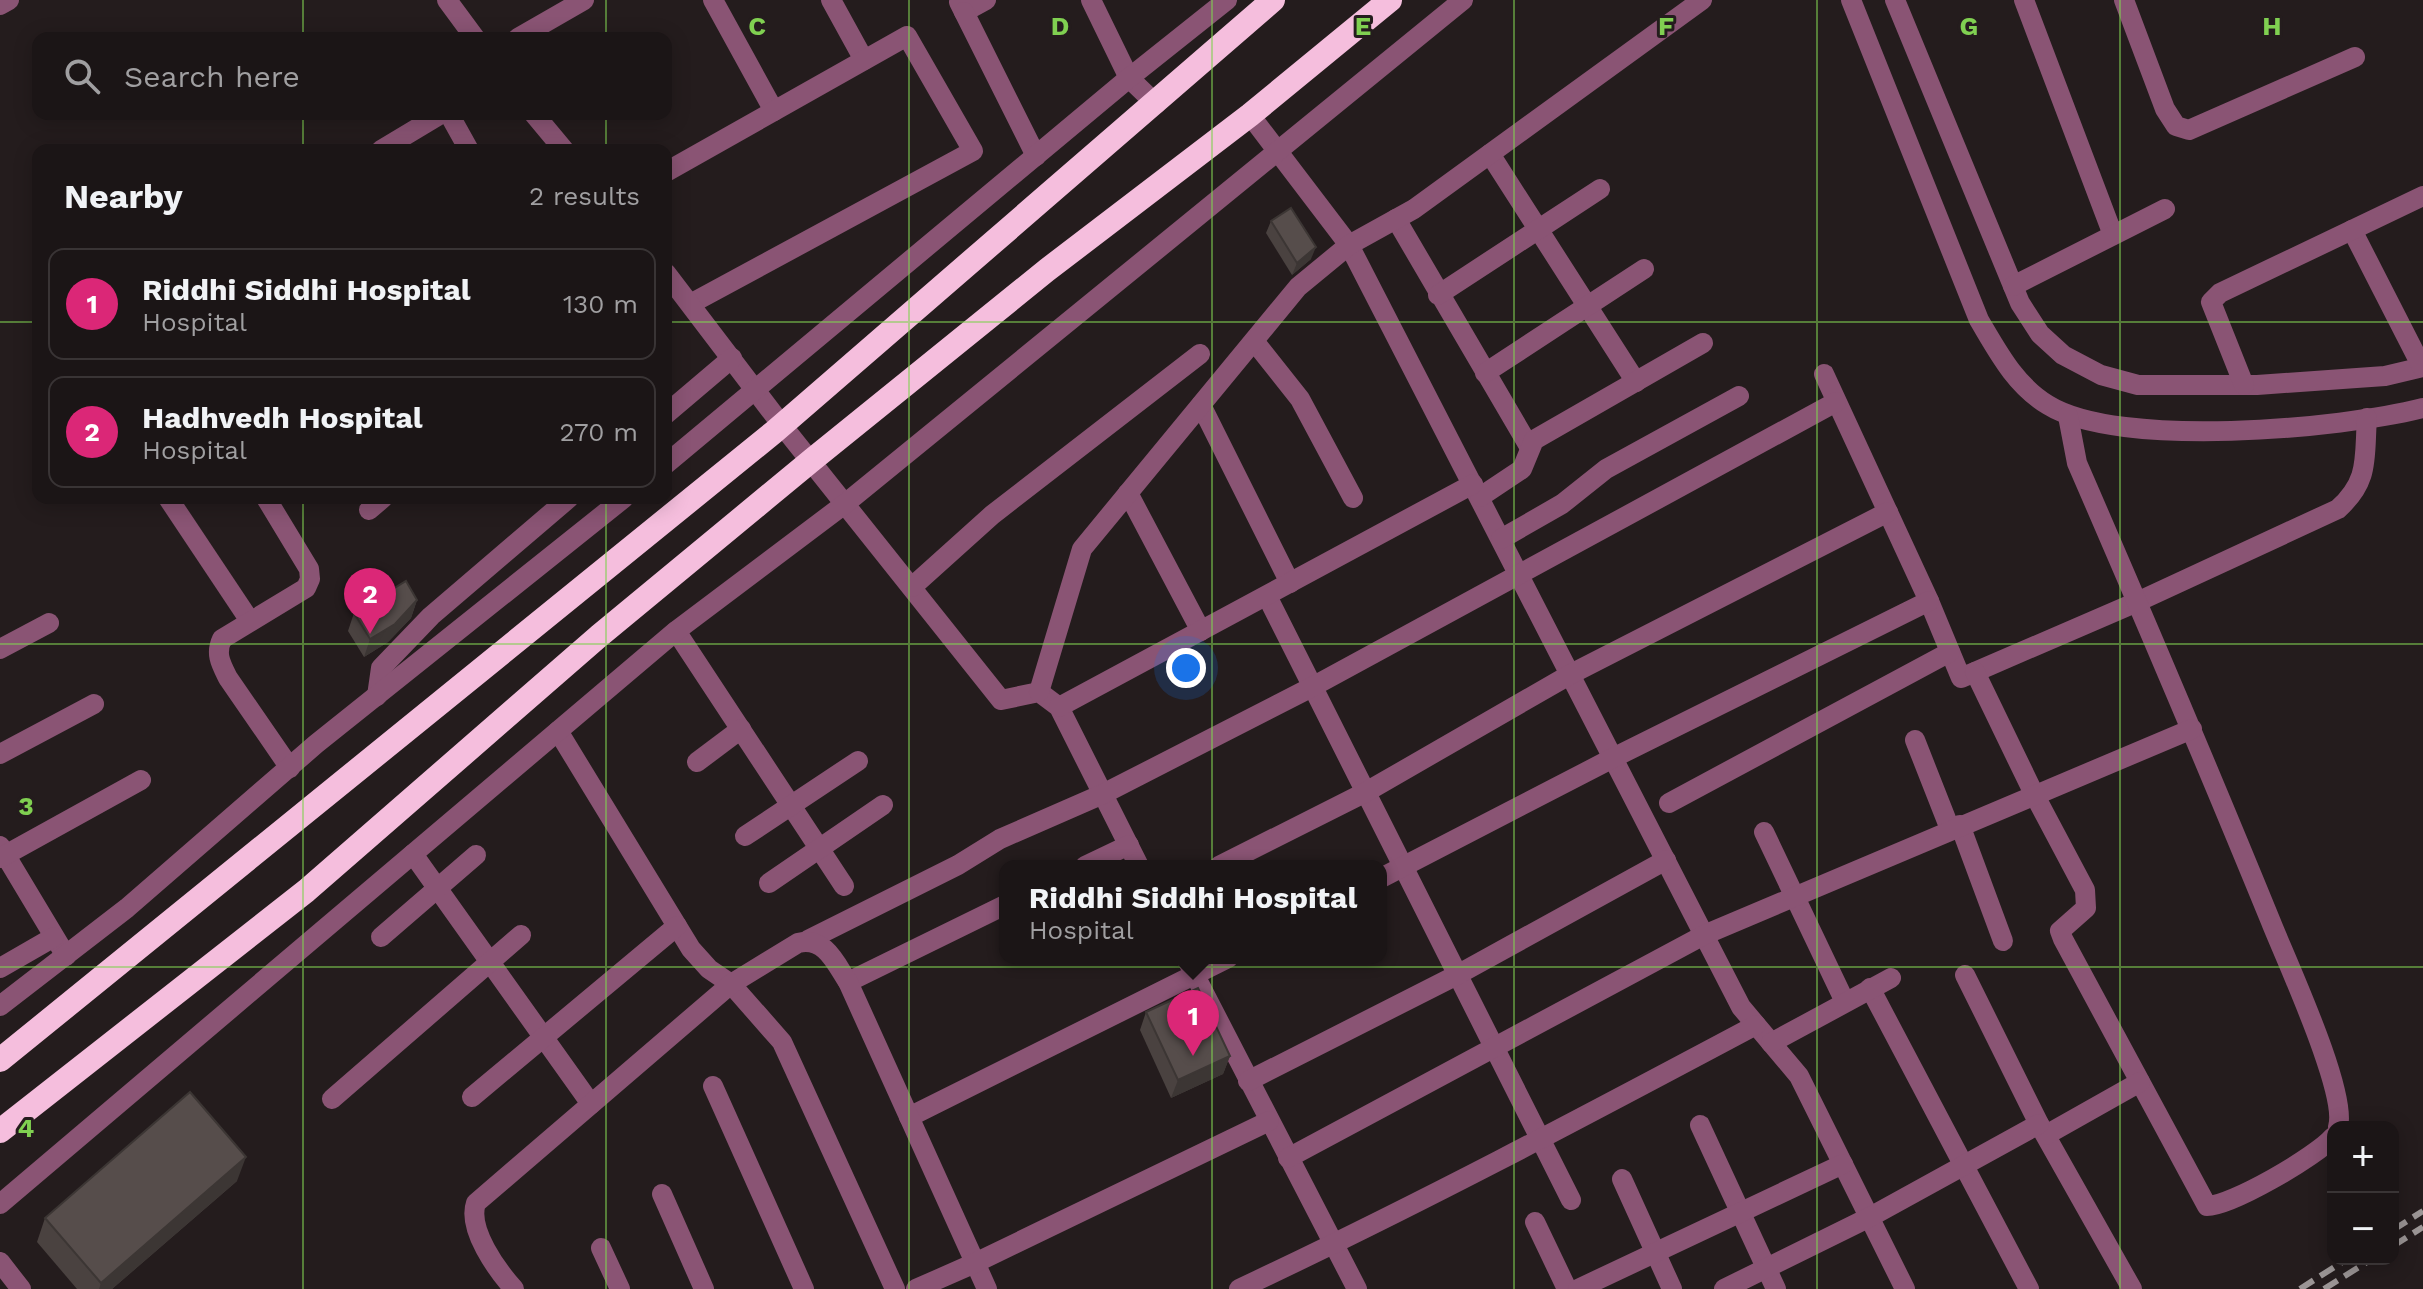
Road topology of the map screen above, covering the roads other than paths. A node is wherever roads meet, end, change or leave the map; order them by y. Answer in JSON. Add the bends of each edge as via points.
{"nodes":[{"id":1,"x":9,"y":0,"type":"edge"},
{"id":2,"x":447,"y":0,"type":"edge"},
{"id":3,"x":584,"y":0,"type":"edge"},
{"id":4,"x":713,"y":0,"type":"edge"},
{"id":5,"x":831,"y":0,"type":"edge"},
{"id":6,"x":986,"y":0,"type":"edge"},
{"id":7,"x":1091,"y":0,"type":"edge"},
{"id":8,"x":1227,"y":0,"type":"edge"},
{"id":9,"x":1273,"y":0,"type":"edge"},
{"id":10,"x":1390,"y":0,"type":"edge"},
{"id":11,"x":1463,"y":0,"type":"edge"},
{"id":12,"x":1702,"y":0,"type":"edge"},
{"id":13,"x":1851,"y":0,"type":"edge"},
{"id":14,"x":1895,"y":0,"type":"edge"},
{"id":15,"x":2024,"y":0,"type":"edge"},
{"id":16,"x":2124,"y":0,"type":"edge"},
{"id":17,"x":0,"y":5,"type":"edge"},
{"id":18,"x":961,"y":6,"type":"edge"},
{"id":19,"x":471,"y":32,"type":"edge"},
{"id":20,"x":528,"y":32,"type":"edge"},
{"id":21,"x":2355,"y":57,"type":"dead end"},
{"id":22,"x":864,"y":60,"type":"junction"},
{"id":23,"x":1129,"y":78,"type":"junction"},
{"id":24,"x":1156,"y":104,"type":"junction"},
{"id":25,"x":774,"y":111,"type":"junction"},
{"id":26,"x":1250,"y":115,"type":"junction"},
{"id":27,"x":431,"y":120,"type":"edge"},
{"id":28,"x":452,"y":120,"type":"edge"},
{"id":29,"x":539,"y":120,"type":"edge"},
{"id":30,"x":391,"y":144,"type":"edge"},
{"id":31,"x":466,"y":144,"type":"edge"},
{"id":32,"x":559,"y":144,"type":"edge"},
{"id":33,"x":1279,"y":152,"type":"junction"},
{"id":34,"x":1490,"y":154,"type":"junction"},
{"id":35,"x":1036,"y":156,"type":"junction"},
{"id":36,"x":672,"y":169,"type":"edge"},
{"id":37,"x":1600,"y":189,"type":"dead end"},
{"id":38,"x":2423,"y":196,"type":"edge"},
{"id":39,"x":2165,"y":209,"type":"dead end"},
{"id":40,"x":1396,"y":219,"type":"junction"},
{"id":41,"x":1539,"y":230,"type":"junction"},
{"id":42,"x":2352,"y":230,"type":"junction"},
{"id":43,"x":2113,"y":235,"type":"junction"},
{"id":44,"x":1349,"y":245,"type":"junction"},
{"id":45,"x":1644,"y":269,"type":"dead end"},
{"id":46,"x":672,"y":280,"type":"edge"},
{"id":47,"x":2013,"y":286,"type":"junction"},
{"id":48,"x":1438,"y":295,"type":"junction"},
{"id":49,"x":692,"y":303,"type":"junction"},
{"id":50,"x":1587,"y":305,"type":"junction"},
{"id":51,"x":1254,"y":341,"type":"junction"},
{"id":52,"x":1703,"y":343,"type":"dead end"},
{"id":53,"x":1200,"y":354,"type":"dead end"},
{"id":54,"x":732,"y":358,"type":"junction"},
{"id":55,"x":2423,"y":367,"type":"edge"},
{"id":56,"x":1485,"y":373,"type":"junction"},
{"id":57,"x":1824,"y":374,"type":"dead end"},
{"id":58,"x":1636,"y":382,"type":"junction"},
{"id":59,"x":2244,"y":385,"type":"junction"},
{"id":60,"x":756,"y":389,"type":"junction"},
{"id":61,"x":1739,"y":396,"type":"dead end"},
{"id":62,"x":1836,"y":402,"type":"junction"},
{"id":63,"x":1201,"y":405,"type":"junction"},
{"id":64,"x":2423,"y":408,"type":"edge"},
{"id":65,"x":672,"y":409,"type":"edge"},
{"id":66,"x":2068,"y":416,"type":"junction"},
{"id":67,"x":2367,"y":418,"type":"junction"},
{"id":68,"x":781,"y":424,"type":"junction"},
{"id":69,"x":1530,"y":448,"type":"junction"},
{"id":70,"x":672,"y":459,"type":"edge"},
{"id":71,"x":812,"y":460,"type":"junction"},
{"id":72,"x":1476,"y":491,"type":"junction"},
{"id":73,"x":1128,"y":493,"type":"junction"},
{"id":74,"x":1353,"y":498,"type":"dead end"},
{"id":75,"x":846,"y":503,"type":"junction"},
{"id":76,"x":172,"y":504,"type":"edge"},
{"id":77,"x":270,"y":504,"type":"edge"},
{"id":78,"x":562,"y":504,"type":"edge"},
{"id":79,"x":617,"y":504,"type":"edge"},
{"id":80,"x":1888,"y":512,"type":"junction"},
{"id":81,"x":1501,"y":539,"type":"junction"},
{"id":82,"x":1519,"y":575,"type":"junction"},
{"id":83,"x":1290,"y":583,"type":"junction"},
{"id":84,"x":912,"y":587,"type":"junction"},
{"id":85,"x":1267,"y":596,"type":"junction"},
{"id":86,"x":1929,"y":601,"type":"junction"},
{"id":87,"x":2137,"y":602,"type":"junction"},
{"id":88,"x":250,"y":621,"type":"junction"},
{"id":89,"x":49,"y":623,"type":"dead end"},
{"id":90,"x":676,"y":631,"type":"junction"},
{"id":91,"x":1201,"y":631,"type":"junction"},
{"id":92,"x":0,"y":649,"type":"edge"},
{"id":93,"x":1950,"y":652,"type":"junction"},
{"id":94,"x":1975,"y":672,"type":"junction"},
{"id":95,"x":1571,"y":674,"type":"junction"},
{"id":96,"x":1312,"y":687,"type":"junction"},
{"id":97,"x":1039,"y":692,"type":"junction"},
{"id":98,"x":377,"y":696,"type":"junction"},
{"id":99,"x":94,"y":704,"type":"dead end"},
{"id":100,"x":1059,"y":707,"type":"junction"},
{"id":101,"x":741,"y":729,"type":"junction"},
{"id":102,"x":2192,"y":729,"type":"junction"},
{"id":103,"x":558,"y":731,"type":"junction"},
{"id":104,"x":1915,"y":740,"type":"dead end"},
{"id":105,"x":0,"y":754,"type":"edge"},
{"id":106,"x":1613,"y":758,"type":"junction"},
{"id":107,"x":858,"y":761,"type":"dead end"},
{"id":108,"x":697,"y":762,"type":"dead end"},
{"id":109,"x":290,"y":768,"type":"junction"},
{"id":110,"x":141,"y":780,"type":"dead end"},
{"id":111,"x":1366,"y":792,"type":"junction"},
{"id":112,"x":1103,"y":794,"type":"junction"},
{"id":113,"x":2034,"y":794,"type":"junction"},
{"id":114,"x":1669,"y":803,"type":"dead end"},
{"id":115,"x":791,"y":804,"type":"junction"},
{"id":116,"x":883,"y":805,"type":"dead end"},
{"id":117,"x":1955,"y":827,"type":"junction"},
{"id":118,"x":1764,"y":832,"type":"dead end"},
{"id":119,"x":745,"y":836,"type":"dead end"},
{"id":120,"x":1129,"y":845,"type":"junction"},
{"id":121,"x":820,"y":850,"type":"junction"},
{"id":122,"x":2,"y":853,"type":"edge"},
{"id":123,"x":413,"y":854,"type":"junction"},
{"id":124,"x":476,"y":855,"type":"dead end"},
{"id":125,"x":1098,"y":860,"type":"edge"},
{"id":126,"x":1136,"y":860,"type":"edge"},
{"id":127,"x":1231,"y":860,"type":"edge"},
{"id":128,"x":1666,"y":860,"type":"junction"},
{"id":129,"x":1403,"y":866,"type":"junction"},
{"id":130,"x":1387,"y":875,"type":"edge"},
{"id":131,"x":769,"y":883,"type":"dead end"},
{"id":132,"x":844,"y":886,"type":"dead end"},
{"id":133,"x":437,"y":889,"type":"junction"},
{"id":134,"x":1795,"y":896,"type":"junction"},
{"id":135,"x":999,"y":908,"type":"edge"},
{"id":136,"x":677,"y":926,"type":"junction"},
{"id":137,"x":521,"y":935,"type":"dead end"},
{"id":138,"x":1704,"y":935,"type":"junction"},
{"id":139,"x":54,"y":937,"type":"junction"},
{"id":140,"x":381,"y":937,"type":"dead end"},
{"id":141,"x":808,"y":940,"type":"junction"},
{"id":142,"x":2003,"y":941,"type":"dead end"},
{"id":143,"x":66,"y":956,"type":"junction"},
{"id":144,"x":489,"y":962,"type":"junction"},
{"id":145,"x":1190,"y":967,"type":"edge"},
{"id":146,"x":0,"y":968,"type":"edge"},
{"id":147,"x":1457,"y":975,"type":"junction"},
{"id":148,"x":1965,"y":975,"type":"dead end"},
{"id":149,"x":1891,"y":978,"type":"dead end"},
{"id":150,"x":848,"y":982,"type":"junction"},
{"id":151,"x":731,"y":984,"type":"junction"},
{"id":152,"x":1870,"y":988,"type":"junction"},
{"id":153,"x":1845,"y":1002,"type":"junction"},
{"id":154,"x":0,"y":1006,"type":"edge"},
{"id":155,"x":1756,"y":1025,"type":"junction"},
{"id":156,"x":544,"y":1037,"type":"junction"},
{"id":157,"x":1771,"y":1043,"type":"junction"},
{"id":158,"x":1494,"y":1048,"type":"junction"},
{"id":159,"x":0,"y":1060,"type":"edge"},
{"id":160,"x":1248,"y":1081,"type":"junction"},
{"id":161,"x":2140,"y":1082,"type":"junction"},
{"id":162,"x":713,"y":1086,"type":"dead end"},
{"id":163,"x":472,"y":1097,"type":"dead end"},
{"id":164,"x":332,"y":1099,"type":"dead end"},
{"id":165,"x":591,"y":1104,"type":"junction"},
{"id":166,"x":909,"y":1117,"type":"junction"},
{"id":167,"x":1269,"y":1121,"type":"junction"},
{"id":168,"x":2338,"y":1121,"type":"edge"},
{"id":169,"x":1700,"y":1125,"type":"dead end"},
{"id":170,"x":2043,"y":1129,"type":"junction"},
{"id":171,"x":0,"y":1131,"type":"edge"},
{"id":172,"x":1540,"y":1140,"type":"junction"},
{"id":173,"x":2327,"y":1142,"type":"edge"},
{"id":174,"x":1288,"y":1158,"type":"junction"},
{"id":175,"x":1843,"y":1164,"type":"junction"},
{"id":176,"x":1963,"y":1167,"type":"junction"},
{"id":177,"x":1622,"y":1179,"type":"dead end"},
{"id":178,"x":662,"y":1194,"type":"dead end"},
{"id":179,"x":1571,"y":1200,"type":"dead end"},
{"id":180,"x":0,"y":1204,"type":"edge"},
{"id":181,"x":1740,"y":1211,"type":"junction"},
{"id":182,"x":1870,"y":1217,"type":"junction"},
{"id":183,"x":1535,"y":1222,"type":"dead end"},
{"id":184,"x":1334,"y":1245,"type":"junction"},
{"id":185,"x":601,"y":1248,"type":"dead end"},
{"id":186,"x":1655,"y":1252,"type":"junction"},
{"id":187,"x":0,"y":1262,"type":"edge"},
{"id":188,"x":975,"y":1263,"type":"junction"},
{"id":189,"x":1766,"y":1267,"type":"junction"},
{"id":190,"x":1246,"y":1288,"type":"edge"},
{"id":191,"x":21,"y":1289,"type":"edge"},
{"id":192,"x":514,"y":1289,"type":"edge"},
{"id":193,"x":620,"y":1289,"type":"edge"},
{"id":194,"x":704,"y":1289,"type":"edge"},
{"id":195,"x":804,"y":1289,"type":"edge"},
{"id":196,"x":895,"y":1289,"type":"edge"},
{"id":197,"x":916,"y":1289,"type":"edge"},
{"id":198,"x":987,"y":1289,"type":"edge"},
{"id":199,"x":1357,"y":1289,"type":"edge"},
{"id":200,"x":1567,"y":1289,"type":"edge"},
{"id":201,"x":1578,"y":1289,"type":"edge"},
{"id":202,"x":1672,"y":1289,"type":"edge"},
{"id":203,"x":1724,"y":1289,"type":"edge"},
{"id":204,"x":1776,"y":1289,"type":"edge"},
{"id":205,"x":1905,"y":1289,"type":"edge"},
{"id":206,"x":2029,"y":1289,"type":"edge"},
{"id":207,"x":2132,"y":1289,"type":"edge"}],
"edges":[{"from":1,"to":17,"type":"street"},
{"from":2,"to":19,"type":"street"},
{"from":3,"to":20,"type":"street"},
{"from":4,"to":25,"type":"street"},
{"from":5,"to":22,"type":"street"},
{"from":6,"to":18,"type":"street"},
{"from":7,"to":23,"type":"street"},
{"from":8,"to":23,"type":"street"},
{"from":9,"to":24,"type":"highway"},
{"from":10,"to":26,"type":"highway"},
{"from":11,"to":33,"type":"street"},
{"from":12,"to":34,"type":"street"},
{"from":13,"to":66,"type":"street","via":[[1979,320],[2022,384]]},
{"from":14,"to":47,"type":"street"},
{"from":15,"to":43,"type":"street"},
{"from":16,"to":21,"type":"street","via":[[2165,109],[2176,126],[2189,130]]},
{"from":18,"to":35,"type":"street"},
{"from":22,"to":25,"type":"street"},
{"from":22,"to":49,"type":"street","via":[[907,36],[973,151]]},
{"from":23,"to":24,"type":"street"},
{"from":23,"to":35,"type":"street"},
{"from":24,"to":68,"type":"highway"},
{"from":25,"to":36,"type":"street"},
{"from":26,"to":33,"type":"street"},
{"from":26,"to":71,"type":"highway"},
{"from":27,"to":30,"type":"street"},
{"from":28,"to":31,"type":"street"},
{"from":29,"to":32,"type":"street"},
{"from":33,"to":44,"type":"street"},
{"from":33,"to":75,"type":"street"},
{"from":34,"to":40,"type":"street"},
{"from":34,"to":41,"type":"street"},
{"from":35,"to":60,"type":"street"},
{"from":37,"to":41,"type":"street"},
{"from":38,"to":42,"type":"street"},
{"from":39,"to":43,"type":"street"},
{"from":40,"to":44,"type":"street"},
{"from":40,"to":48,"type":"street"},
{"from":41,"to":48,"type":"street"},
{"from":41,"to":50,"type":"street"},
{"from":42,"to":55,"type":"street"},
{"from":42,"to":59,"type":"street","via":[[2211,302]]},
{"from":43,"to":47,"type":"street"},
{"from":44,"to":51,"type":"street","via":[[1298,287]]},
{"from":44,"to":72,"type":"street"},
{"from":45,"to":50,"type":"street"},
{"from":46,"to":49,"type":"street"},
{"from":47,"to":59,"type":"street","via":[[2040,334],[2063,355],[2101,375],[2138,385]]},
{"from":48,"to":56,"type":"street"},
{"from":49,"to":54,"type":"street"},
{"from":50,"to":56,"type":"street"},
{"from":50,"to":58,"type":"street"},
{"from":51,"to":63,"type":"street"},
{"from":51,"to":74,"type":"street","via":[[1300,399]]},
{"from":52,"to":58,"type":"street"},
{"from":53,"to":84,"type":"street","via":[[992,515]]},
{"from":54,"to":60,"type":"street"},
{"from":54,"to":65,"type":"street"},
{"from":55,"to":59,"type":"street","via":[[2385,376]]},
{"from":56,"to":69,"type":"street"},
{"from":57,"to":62,"type":"street"},
{"from":58,"to":69,"type":"street","via":[[1534,440]]},
{"from":60,"to":68,"type":"street"},
{"from":60,"to":70,"type":"street"},
{"from":61,"to":81,"type":"street","via":[[1606,469],[1562,504]]},
{"from":62,"to":80,"type":"street"},
{"from":62,"to":82,"type":"street"},
{"from":63,"to":73,"type":"street"},
{"from":63,"to":83,"type":"street"},
{"from":64,"to":67,"type":"street"},
{"from":66,"to":67,"type":"street","via":[[2143,430],[2263,429]]},
{"from":66,"to":87,"type":"street","via":[[2077,463]]},
{"from":67,"to":87,"type":"street","via":[[2363,474],[2355,494],[2338,509]]},
{"from":68,"to":71,"type":"street"},
{"from":68,"to":159,"type":"highway"},
{"from":69,"to":72,"type":"street","via":[[1522,469]]},
{"from":71,"to":75,"type":"street"},
{"from":71,"to":171,"type":"highway","via":[[599,636],[306,891]]},
{"from":72,"to":81,"type":"street"},
{"from":72,"to":83,"type":"street"},
{"from":73,"to":91,"type":"street"},
{"from":73,"to":97,"type":"street","via":[[1082,549]]},
{"from":75,"to":84,"type":"street"},
{"from":75,"to":90,"type":"street"},
{"from":76,"to":88,"type":"street"},
{"from":77,"to":88,"type":"street","via":[[310,579],[306,588]]},
{"from":78,"to":98,"type":"street","via":[[431,616],[381,668]]},
{"from":79,"to":98,"type":"street"},
{"from":80,"to":86,"type":"street"},
{"from":80,"to":95,"type":"street"},
{"from":81,"to":82,"type":"street"},
{"from":82,"to":95,"type":"street"},
{"from":82,"to":96,"type":"street"},
{"from":83,"to":85,"type":"street"},
{"from":84,"to":97,"type":"street","via":[[1001,700]]},
{"from":85,"to":91,"type":"street"},
{"from":85,"to":96,"type":"street"},
{"from":86,"to":93,"type":"street"},
{"from":86,"to":106,"type":"street"},
{"from":87,"to":94,"type":"street"},
{"from":87,"to":102,"type":"street"},
{"from":88,"to":109,"type":"street","via":[[222,639],[217,649],[220,662]]},
{"from":89,"to":92,"type":"street"},
{"from":90,"to":101,"type":"street"},
{"from":90,"to":103,"type":"street"},
{"from":91,"to":100,"type":"street"},
{"from":93,"to":94,"type":"street","via":[[1961,678]]},
{"from":93,"to":114,"type":"street"},
{"from":94,"to":113,"type":"street"},
{"from":95,"to":106,"type":"street"},
{"from":95,"to":111,"type":"street"},
{"from":96,"to":111,"type":"street"},
{"from":96,"to":112,"type":"street"},
{"from":97,"to":100,"type":"street"},
{"from":98,"to":109,"type":"street"},
{"from":99,"to":105,"type":"street"},
{"from":100,"to":112,"type":"street"},
{"from":101,"to":108,"type":"street"},
{"from":101,"to":115,"type":"street"},
{"from":102,"to":113,"type":"street"},
{"from":102,"to":168,"type":"street","via":[[2321,1046],[2339,1106]]},
{"from":103,"to":123,"type":"street"},
{"from":103,"to":136,"type":"street"},
{"from":104,"to":117,"type":"street"},
{"from":106,"to":128,"type":"street"},
{"from":106,"to":129,"type":"street"},
{"from":107,"to":115,"type":"street"},
{"from":109,"to":143,"type":"street"},
{"from":110,"to":122,"type":"street"},
{"from":111,"to":127,"type":"street"},
{"from":111,"to":129,"type":"street"},
{"from":112,"to":120,"type":"street"},
{"from":112,"to":141,"type":"street","via":[[1000,839]]},
{"from":113,"to":117,"type":"street"},
{"from":113,"to":161,"type":"street","via":[[2087,899],[2086,908],[2060,931]]},
{"from":115,"to":119,"type":"street"},
{"from":115,"to":121,"type":"street"},
{"from":116,"to":121,"type":"street"},
{"from":117,"to":134,"type":"street"},
{"from":117,"to":142,"type":"street"},
{"from":118,"to":134,"type":"street"},
{"from":120,"to":125,"type":"street"},
{"from":120,"to":126,"type":"street"},
{"from":121,"to":131,"type":"street"},
{"from":121,"to":132,"type":"street"},
{"from":122,"to":139,"type":"street"},
{"from":123,"to":133,"type":"street"},
{"from":123,"to":180,"type":"street"},
{"from":124,"to":133,"type":"street"},
{"from":128,"to":138,"type":"street"},
{"from":128,"to":147,"type":"street"},
{"from":129,"to":130,"type":"street"},
{"from":129,"to":147,"type":"street"},
{"from":133,"to":140,"type":"street"},
{"from":133,"to":144,"type":"street"},
{"from":134,"to":138,"type":"street"},
{"from":134,"to":153,"type":"street"},
{"from":135,"to":150,"type":"street"},
{"from":136,"to":151,"type":"street","via":[[700,961]]},
{"from":136,"to":156,"type":"street"},
{"from":137,"to":144,"type":"street"},
{"from":138,"to":155,"type":"street"},
{"from":138,"to":158,"type":"street"},
{"from":139,"to":143,"type":"street"},
{"from":139,"to":146,"type":"street"},
{"from":141,"to":150,"type":"street","via":[[826,949]]},
{"from":141,"to":151,"type":"street"},
{"from":143,"to":154,"type":"street"},
{"from":144,"to":156,"type":"street"},
{"from":144,"to":164,"type":"street"},
{"from":145,"to":160,"type":"street"},
{"from":145,"to":166,"type":"street"},
{"from":147,"to":158,"type":"street"},
{"from":147,"to":160,"type":"street"},
{"from":148,"to":170,"type":"street"},
{"from":149,"to":152,"type":"street"},
{"from":150,"to":166,"type":"street"},
{"from":151,"to":165,"type":"street"},
{"from":151,"to":196,"type":"street","via":[[782,1042]]},
{"from":152,"to":153,"type":"street"},
{"from":152,"to":176,"type":"street"},
{"from":153,"to":157,"type":"street"},
{"from":155,"to":157,"type":"street"},
{"from":155,"to":172,"type":"street"},
{"from":156,"to":163,"type":"street"},
{"from":156,"to":165,"type":"street"},
{"from":157,"to":175,"type":"street","via":[[1799,1076]]},
{"from":158,"to":172,"type":"street"},
{"from":158,"to":174,"type":"street"},
{"from":160,"to":167,"type":"street"},
{"from":161,"to":170,"type":"street"},
{"from":161,"to":173,"type":"street","via":[[2207,1206],[2227,1202],[2296,1165]]},
{"from":162,"to":195,"type":"street"},
{"from":165,"to":192,"type":"street","via":[[476,1203],[476,1226],[495,1267]]},
{"from":166,"to":188,"type":"street"},
{"from":167,"to":174,"type":"street"},
{"from":167,"to":188,"type":"street"},
{"from":169,"to":181,"type":"street"},
{"from":170,"to":176,"type":"street"},
{"from":170,"to":207,"type":"street"},
{"from":172,"to":179,"type":"street"},
{"from":172,"to":184,"type":"street"},
{"from":174,"to":184,"type":"street"},
{"from":175,"to":181,"type":"street"},
{"from":175,"to":182,"type":"street"},
{"from":176,"to":182,"type":"street"},
{"from":176,"to":206,"type":"street"},
{"from":177,"to":186,"type":"street"},
{"from":178,"to":194,"type":"street"},
{"from":181,"to":186,"type":"street"},
{"from":181,"to":189,"type":"street"},
{"from":182,"to":189,"type":"street"},
{"from":182,"to":205,"type":"street"},
{"from":183,"to":200,"type":"street"},
{"from":184,"to":190,"type":"street"},
{"from":184,"to":199,"type":"street"},
{"from":185,"to":193,"type":"street"},
{"from":186,"to":201,"type":"street"},
{"from":186,"to":202,"type":"street"},
{"from":187,"to":191,"type":"street"},
{"from":188,"to":197,"type":"street"},
{"from":188,"to":198,"type":"street"},
{"from":189,"to":203,"type":"street"},
{"from":189,"to":204,"type":"street"}]}
